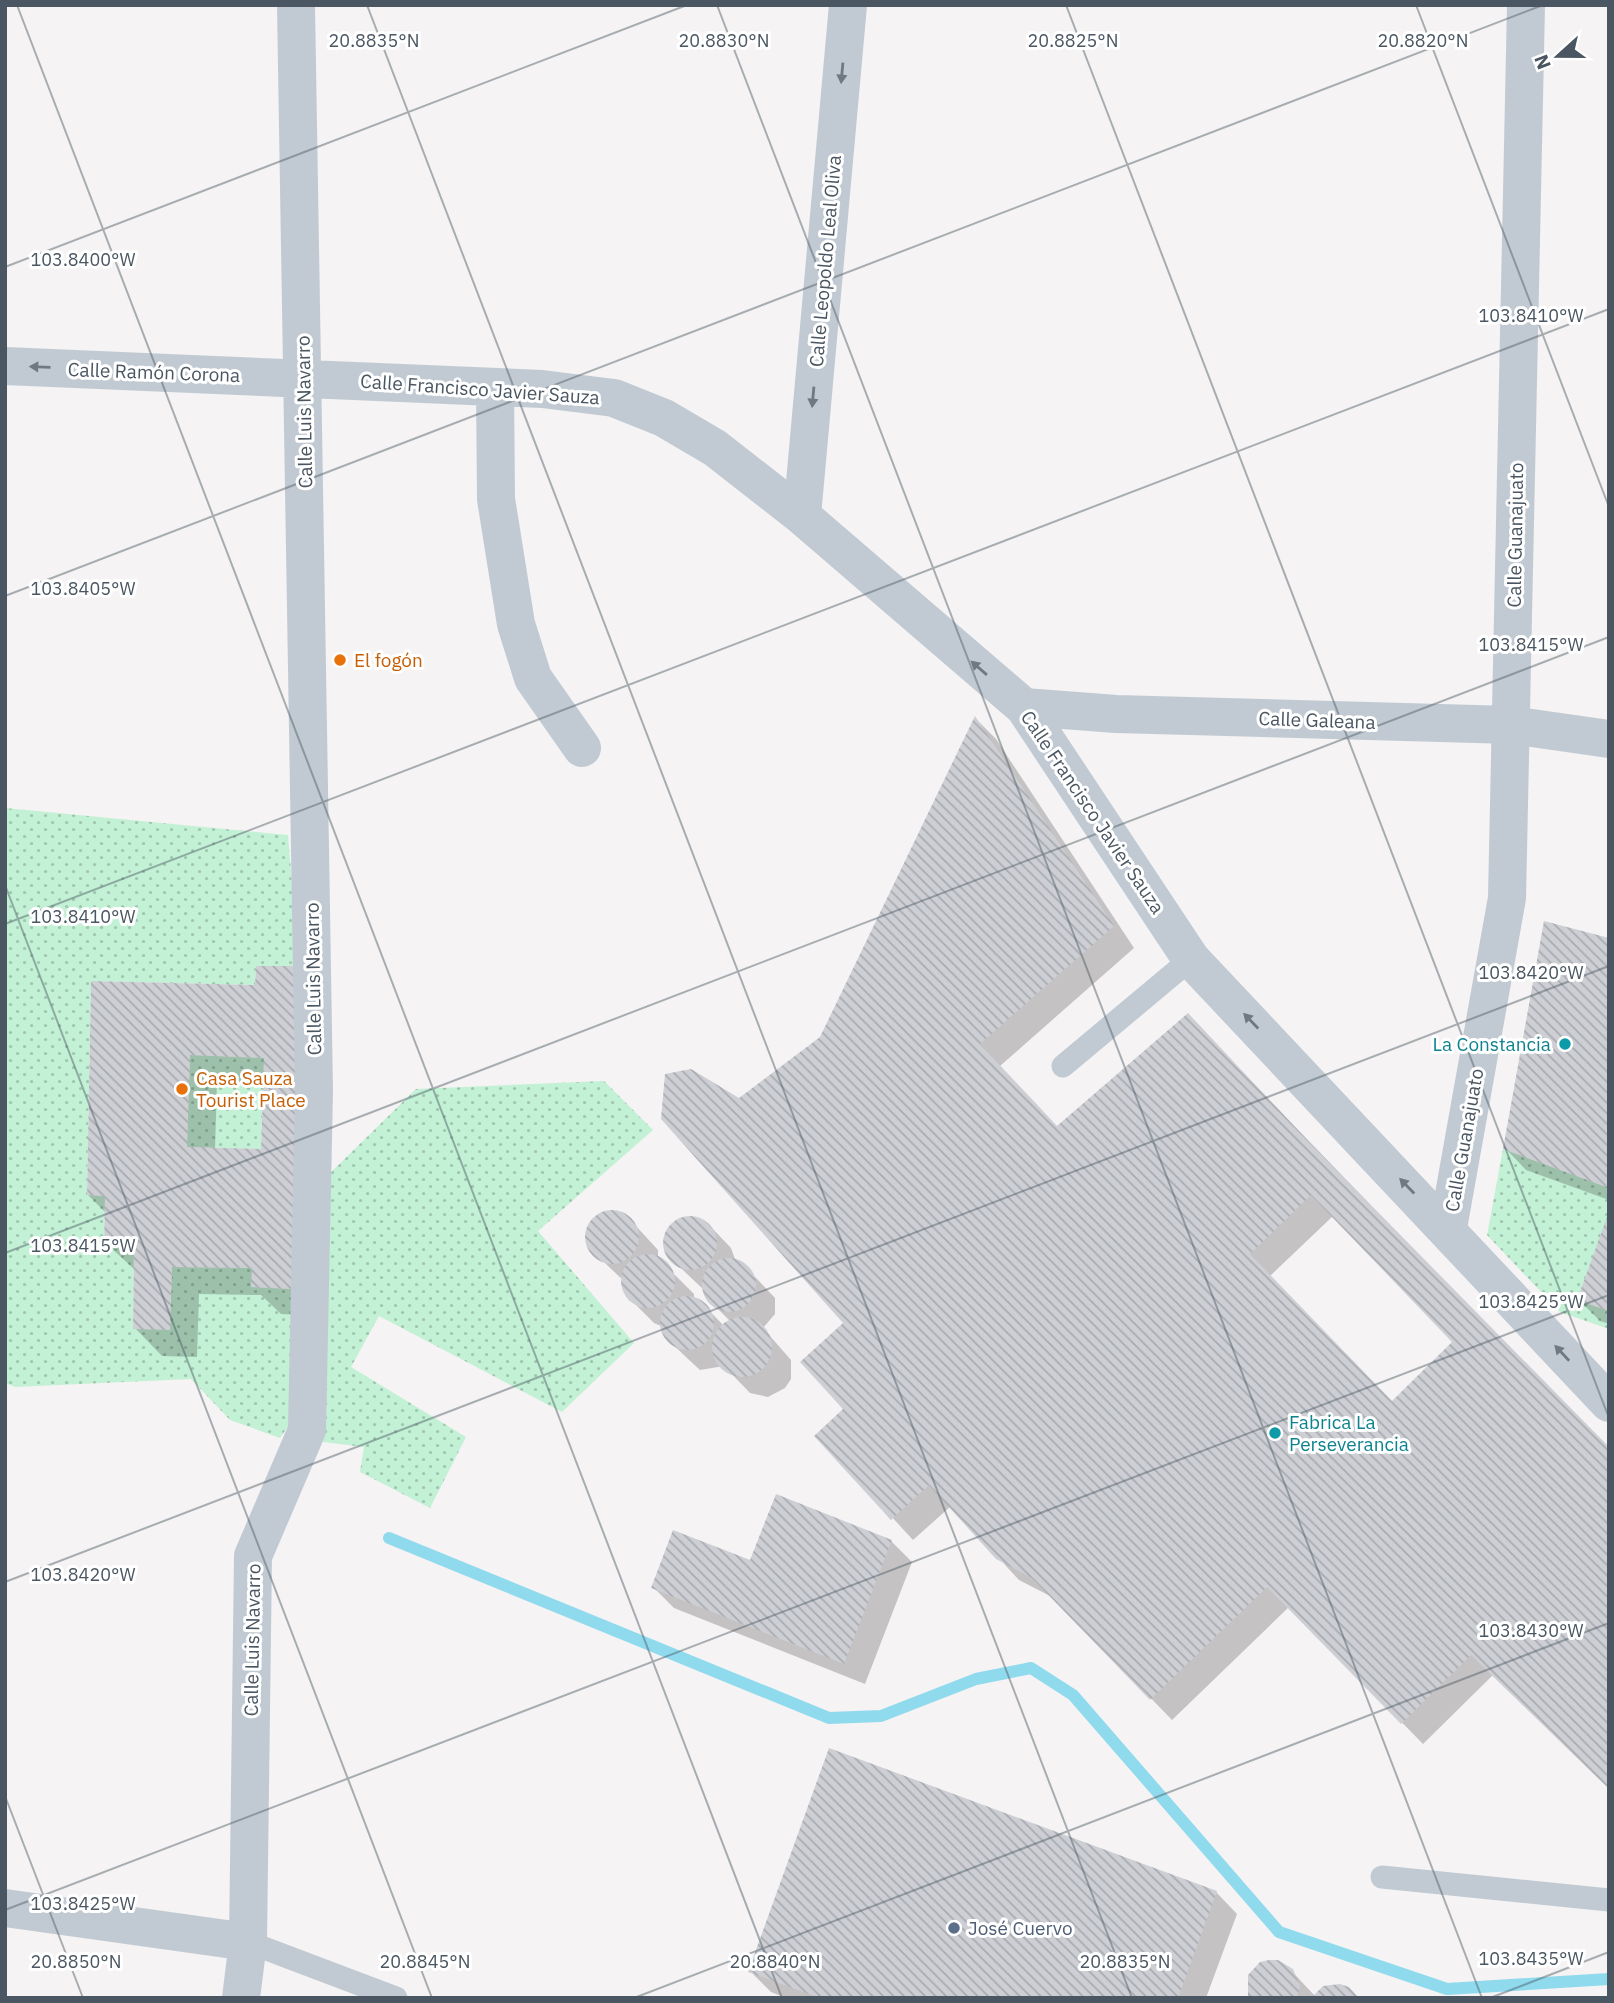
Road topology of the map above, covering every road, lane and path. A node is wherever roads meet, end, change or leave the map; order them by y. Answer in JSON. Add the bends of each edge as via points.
{"nodes":[{"id":1,"x":296,"y":5,"type":"edge"},
{"id":2,"x":848,"y":5,"type":"edge"},
{"id":3,"x":1526,"y":5,"type":"edge"},
{"id":4,"x":5,"y":366,"type":"edge"},
{"id":5,"x":304,"y":378,"type":"junction"},
{"id":6,"x":495,"y":387,"type":"junction"},
{"id":7,"x":802,"y":516,"type":"junction"},
{"id":8,"x":1024,"y":707,"type":"junction"},
{"id":9,"x":1511,"y":725,"type":"junction"},
{"id":10,"x":1609,"y":739,"type":"edge"},
{"id":11,"x":582,"y":748,"type":"dead end"},
{"id":12,"x":1191,"y":959,"type":"junction"},
{"id":13,"x":1063,"y":1066,"type":"dead end"},
{"id":14,"x":1448,"y":1228,"type":"junction"},
{"id":15,"x":1609,"y":1403,"type":"edge"},
{"id":16,"x":1382,"y":1877,"type":"dead end"},
{"id":17,"x":1609,"y":1900,"type":"edge"},
{"id":18,"x":5,"y":1908,"type":"edge"},
{"id":19,"x":248,"y":1942,"type":"junction"},
{"id":20,"x":241,"y":1998,"type":"edge"},
{"id":21,"x":396,"y":1998,"type":"edge"}],
"edges":[{"from":1,"to":5,"type":"street","name":"Calle Luis Navarro"},
{"from":2,"to":7,"type":"street","name":"Calle Leopoldo Leal Oliva","one_way":true},
{"from":3,"to":9,"type":"street","name":"Calle Guanajuato"},
{"from":5,"to":4,"type":"street","name":"Calle Ramón Corona","one_way":true},
{"from":5,"to":6,"type":"street","name":"Calle Francisco Javier Sauza"},
{"from":5,"to":19,"type":"street","name":"Calle Luis Navarro","via":[[314,1091],[307,1430],[253,1556]]},
{"from":6,"to":7,"type":"street","name":"Calle Francisco Javier Sauza","via":[[614,398],[664,418],[715,448]]},
{"from":6,"to":11,"type":"street","via":[[496,499],[516,624],[533,678]]},
{"from":8,"to":7,"type":"street","name":"Calle Francisco Javier Sauza","one_way":true},
{"from":8,"to":9,"type":"street","name":"Calle Galeana","via":[[1116,714]]},
{"from":8,"to":12,"type":"street","name":"Calle Francisco Javier Sauza"},
{"from":9,"to":10,"type":"street","name":"Calle Galeana"},
{"from":9,"to":14,"type":"street","name":"Calle Guanajuato","via":[[1507,898]]},
{"from":12,"to":13,"type":"lane"},
{"from":14,"to":12,"type":"street","name":"Calle Francisco Javier Sauza","one_way":true},
{"from":15,"to":14,"type":"street","name":"Calle Francisco Javier Sauza","one_way":true},
{"from":16,"to":17,"type":"lane"},
{"from":18,"to":19,"type":"street"},
{"from":19,"to":20,"type":"street","name":"Calle Luis Navarro"},
{"from":19,"to":21,"type":"lane"}]}
